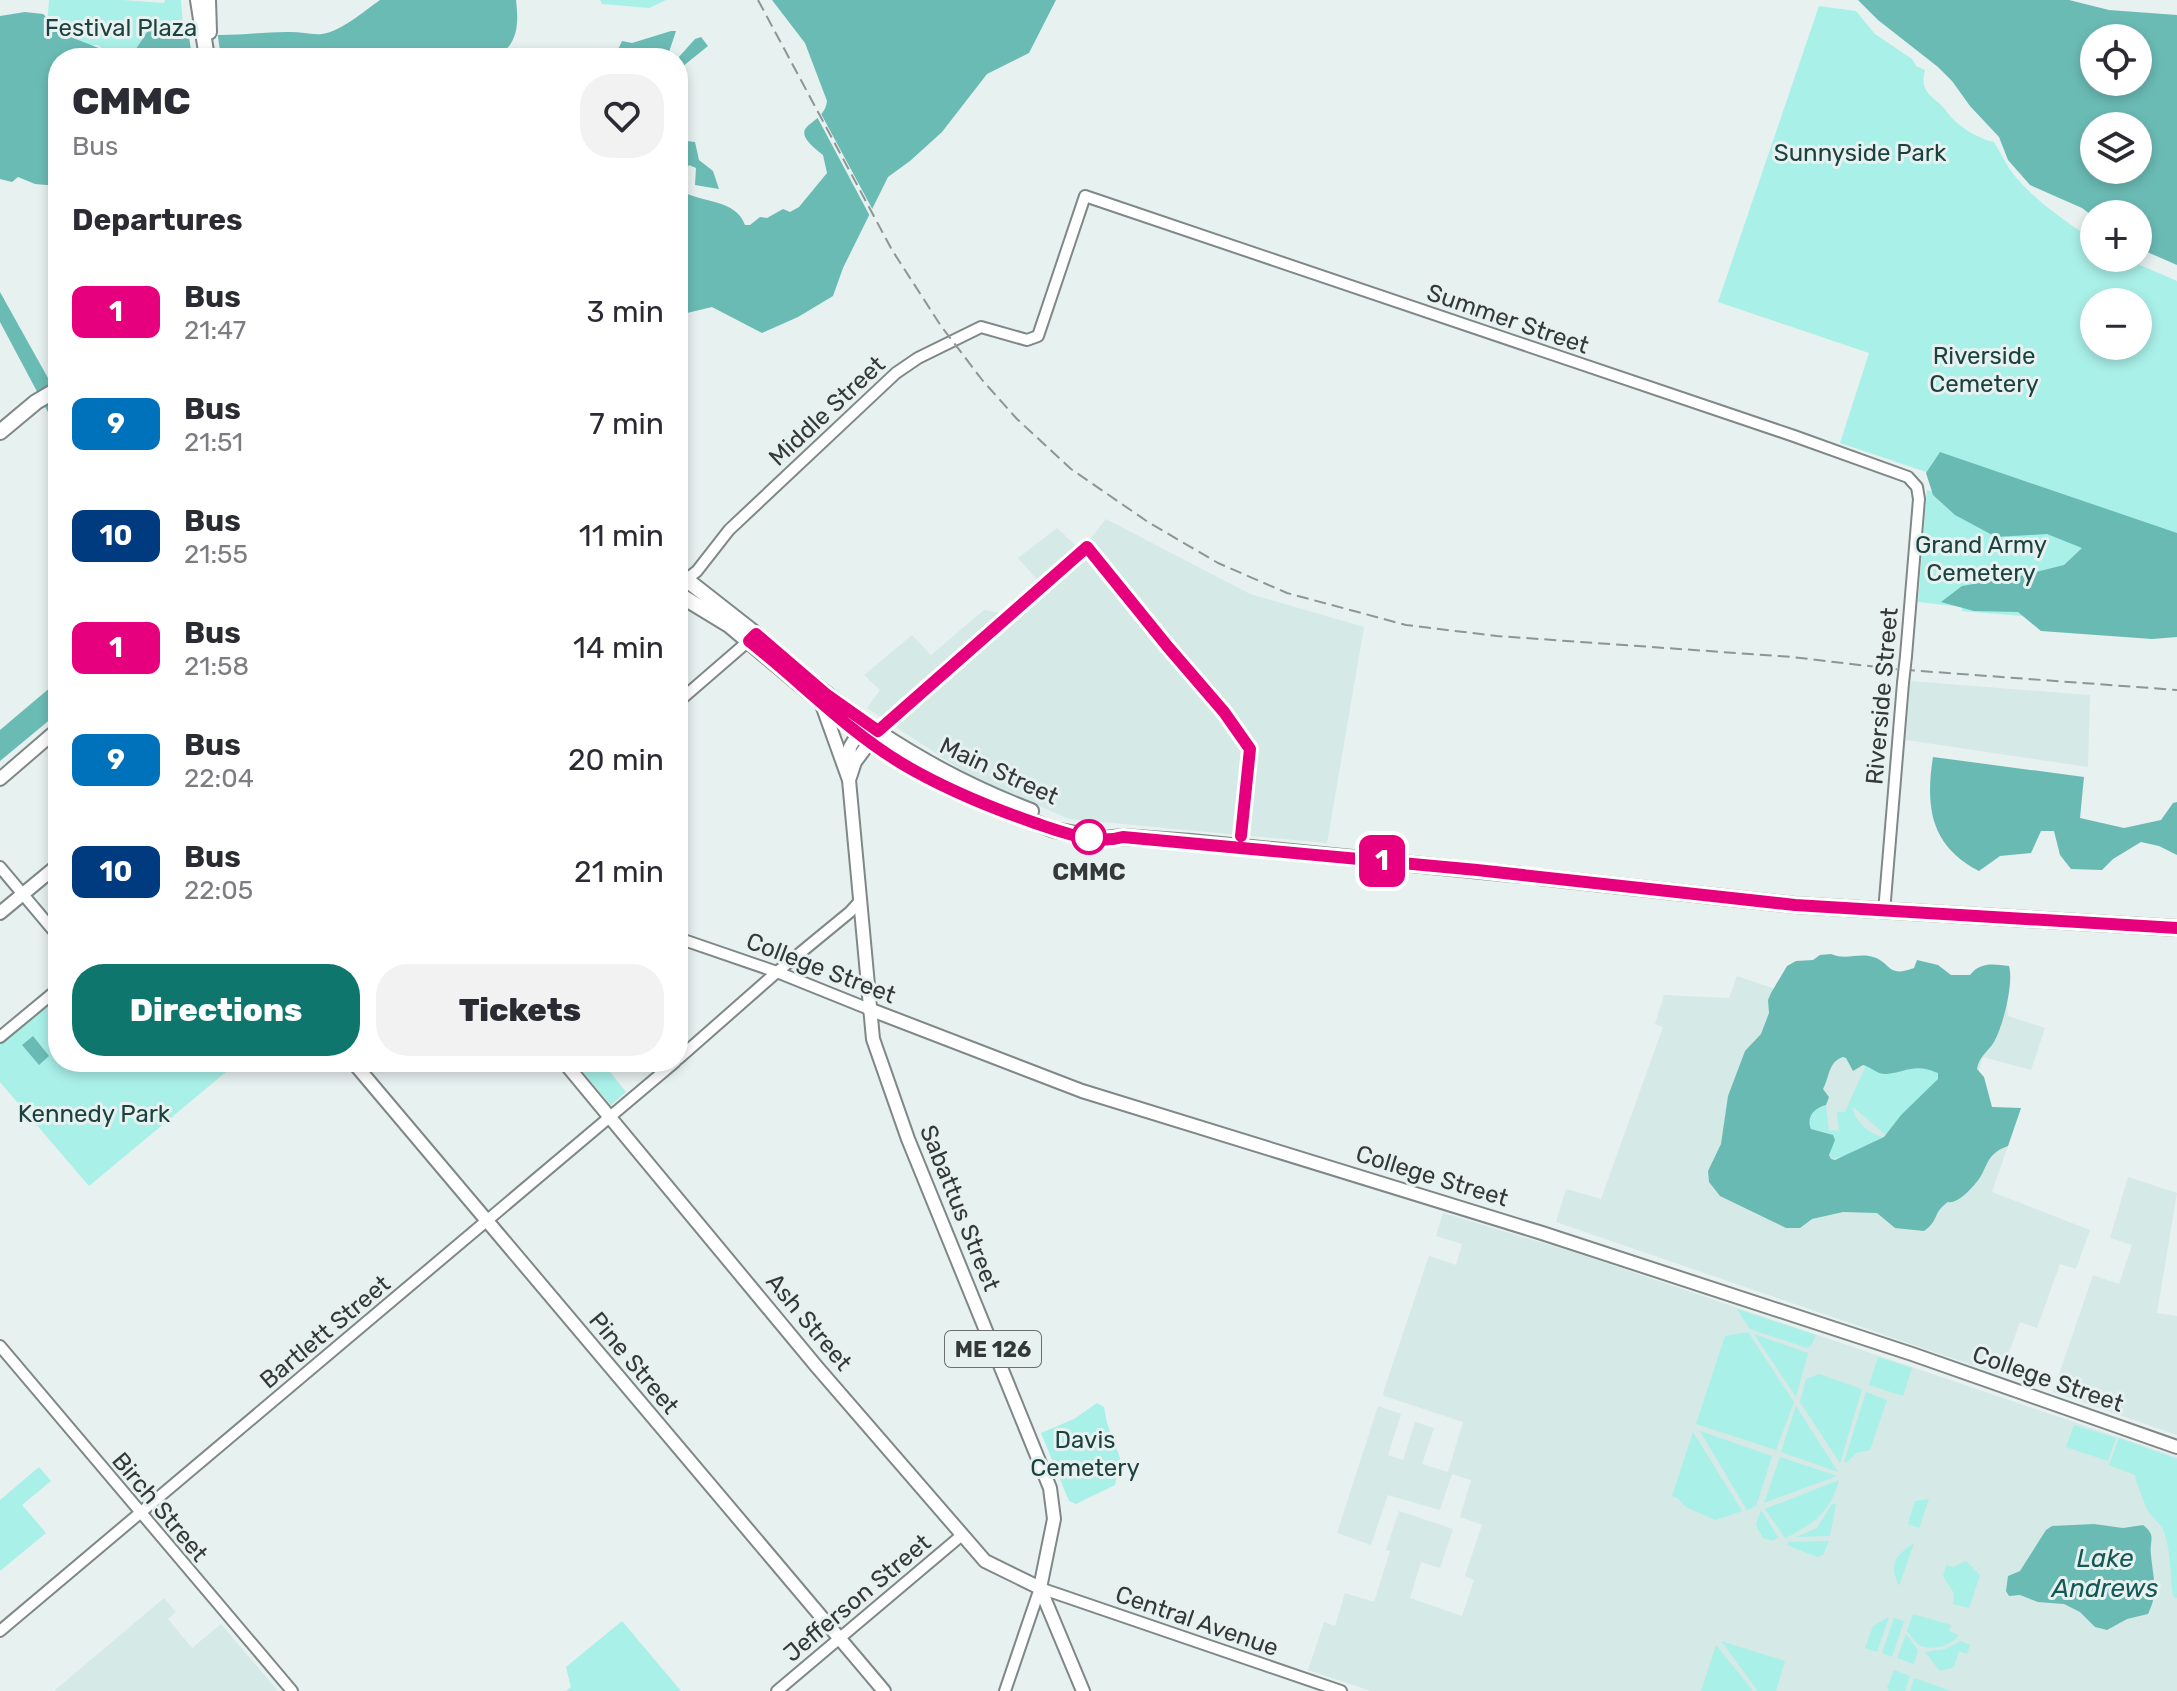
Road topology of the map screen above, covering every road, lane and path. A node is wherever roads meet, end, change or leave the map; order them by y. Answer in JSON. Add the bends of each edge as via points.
{"nodes":[{"id":1,"x":204,"y":7,"type":"edge"},
{"id":2,"x":206,"y":48,"type":"edge"},
{"id":3,"x":1085,"y":196,"type":"joint"},
{"id":4,"x":48,"y":395,"type":"edge"},
{"id":5,"x":0,"y":432,"type":"edge"},
{"id":6,"x":1915,"y":485,"type":"joint"},
{"id":7,"x":688,"y":572,"type":"edge"},
{"id":8,"x":688,"y":585,"type":"edge"},
{"id":9,"x":688,"y":600,"type":"edge"},
{"id":10,"x":753,"y":637,"type":"junction"},
{"id":11,"x":688,"y":693,"type":"edge"},
{"id":12,"x":821,"y":702,"type":"junction"},
{"id":13,"x":868,"y":732,"type":"junction"},
{"id":14,"x":48,"y":738,"type":"edge"},
{"id":15,"x":0,"y":779,"type":"edge"},
{"id":16,"x":849,"y":780,"type":"junction"},
{"id":17,"x":0,"y":867,"type":"edge"},
{"id":18,"x":48,"y":873,"type":"edge"},
{"id":19,"x":1522,"y":875,"type":"joint"},
{"id":20,"x":1539,"y":877,"type":"joint"},
{"id":21,"x":22,"y":894,"type":"junction"},
{"id":22,"x":860,"y":901,"type":"junction"},
{"id":23,"x":1884,"y":912,"type":"junction"},
{"id":24,"x":0,"y":913,"type":"edge"},
{"id":25,"x":48,"y":924,"type":"edge"},
{"id":26,"x":2177,"y":928,"type":"edge"},
{"id":27,"x":688,"y":941,"type":"edge"},
{"id":28,"x":777,"y":972,"type":"junction"},
{"id":29,"x":48,"y":997,"type":"edge"},
{"id":30,"x":869,"y":1009,"type":"junction"},
{"id":31,"x":0,"y":1037,"type":"edge"},
{"id":32,"x":688,"y":1050,"type":"edge"},
{"id":33,"x":361,"y":1072,"type":"edge"},
{"id":34,"x":572,"y":1072,"type":"edge"},
{"id":35,"x":663,"y":1072,"type":"edge"},
{"id":36,"x":609,"y":1119,"type":"junction"},
{"id":37,"x":487,"y":1221,"type":"junction"},
{"id":38,"x":0,"y":1346,"type":"edge"},
{"id":39,"x":2177,"y":1447,"type":"edge"},
{"id":40,"x":139,"y":1514,"type":"junction"},
{"id":41,"x":962,"y":1535,"type":"junction"},
{"id":42,"x":1040,"y":1588,"type":"junction"},
{"id":43,"x":0,"y":1631,"type":"edge"},
{"id":44,"x":840,"y":1639,"type":"junction"},
{"id":45,"x":292,"y":1691,"type":"edge"},
{"id":46,"x":777,"y":1691,"type":"edge"},
{"id":47,"x":884,"y":1691,"type":"edge"},
{"id":48,"x":1005,"y":1691,"type":"edge"},
{"id":49,"x":1083,"y":1691,"type":"edge"},
{"id":50,"x":1341,"y":1691,"type":"edge"}],
"edges":[{"from":1,"to":2,"type":"highway"},
{"from":3,"to":6,"type":"street","name":"Summer Street","via":[[1794,436],[1908,477]]},
{"from":3,"to":7,"type":"street","name":"Middle Street","via":[[1042,329],[1034,339],[981,327],[903,368]]},
{"from":4,"to":5,"type":"highway"},
{"from":6,"to":23,"type":"street","name":"Riverside Street","bridge":true,"via":[[1918,515]]},
{"from":8,"to":10,"type":"highway","name":"Main Street"},
{"from":9,"to":10,"type":"highway","name":"Main Street"},
{"from":10,"to":11,"type":"street"},
{"from":10,"to":12,"type":"highway","name":"Main Street"},
{"from":10,"to":13,"type":"highway","name":"Main Street"},
{"from":12,"to":13,"type":"highway","name":"Main Street"},
{"from":12,"to":16,"type":"main road"},
{"from":13,"to":16,"type":"main road","via":[[847,755]]},
{"from":13,"to":19,"type":"highway","name":"Main Street","via":[[926,777],[1010,814],[1078,836]]},
{"from":14,"to":15,"type":"main road"},
{"from":16,"to":22,"type":"main road","name":"Sabattus Street","number":"ME 126"},
{"from":17,"to":21,"type":"street"},
{"from":18,"to":21,"type":"main road"},
{"from":19,"to":20,"type":"main road","name":"Main Street"},
{"from":20,"to":23,"type":"highway","name":"Main Street"},
{"from":21,"to":24,"type":"main road"},
{"from":21,"to":25,"type":"street"},
{"from":22,"to":28,"type":"street","name":"Bartlett Street"},
{"from":22,"to":30,"type":"main road","name":"Sabattus Street","number":"ME 126"},
{"from":23,"to":26,"type":"highway","name":"Main Street"},
{"from":27,"to":28,"type":"street","name":"College Street"},
{"from":28,"to":30,"type":"street","name":"College Street"},
{"from":28,"to":32,"type":"street","name":"Bartlett Street"},
{"from":29,"to":31,"type":"street"},
{"from":30,"to":39,"type":"main road","name":"College Street","via":[[1082,1091],[1542,1233]]},
{"from":30,"to":42,"type":"main road","name":"Sabattus Street","number":"ME 126","via":[[873,1039],[908,1139],[1050,1488],[1055,1515]]},
{"from":33,"to":37,"type":"main road","name":"Pine Street"},
{"from":34,"to":36,"type":"main road","name":"Ash Street"},
{"from":35,"to":36,"type":"street","name":"Bartlett Street"},
{"from":36,"to":37,"type":"street","name":"Bartlett Street"},
{"from":36,"to":41,"type":"main road","name":"Ash Street"},
{"from":37,"to":40,"type":"street","name":"Bartlett Street"},
{"from":37,"to":44,"type":"main road","name":"Pine Street"},
{"from":38,"to":40,"type":"street","name":"Birch Street"},
{"from":40,"to":43,"type":"street","name":"Bartlett Street"},
{"from":40,"to":45,"type":"street","name":"Birch Street"},
{"from":41,"to":42,"type":"main road","name":"Ash Street","via":[[990,1566]]},
{"from":41,"to":44,"type":"street","name":"Jefferson Street"},
{"from":42,"to":48,"type":"street"},
{"from":42,"to":49,"type":"main road"},
{"from":42,"to":50,"type":"street","name":"Central Avenue"},
{"from":44,"to":46,"type":"street","name":"Jefferson Street"},
{"from":44,"to":47,"type":"main road","name":"Pine Street"}]}
